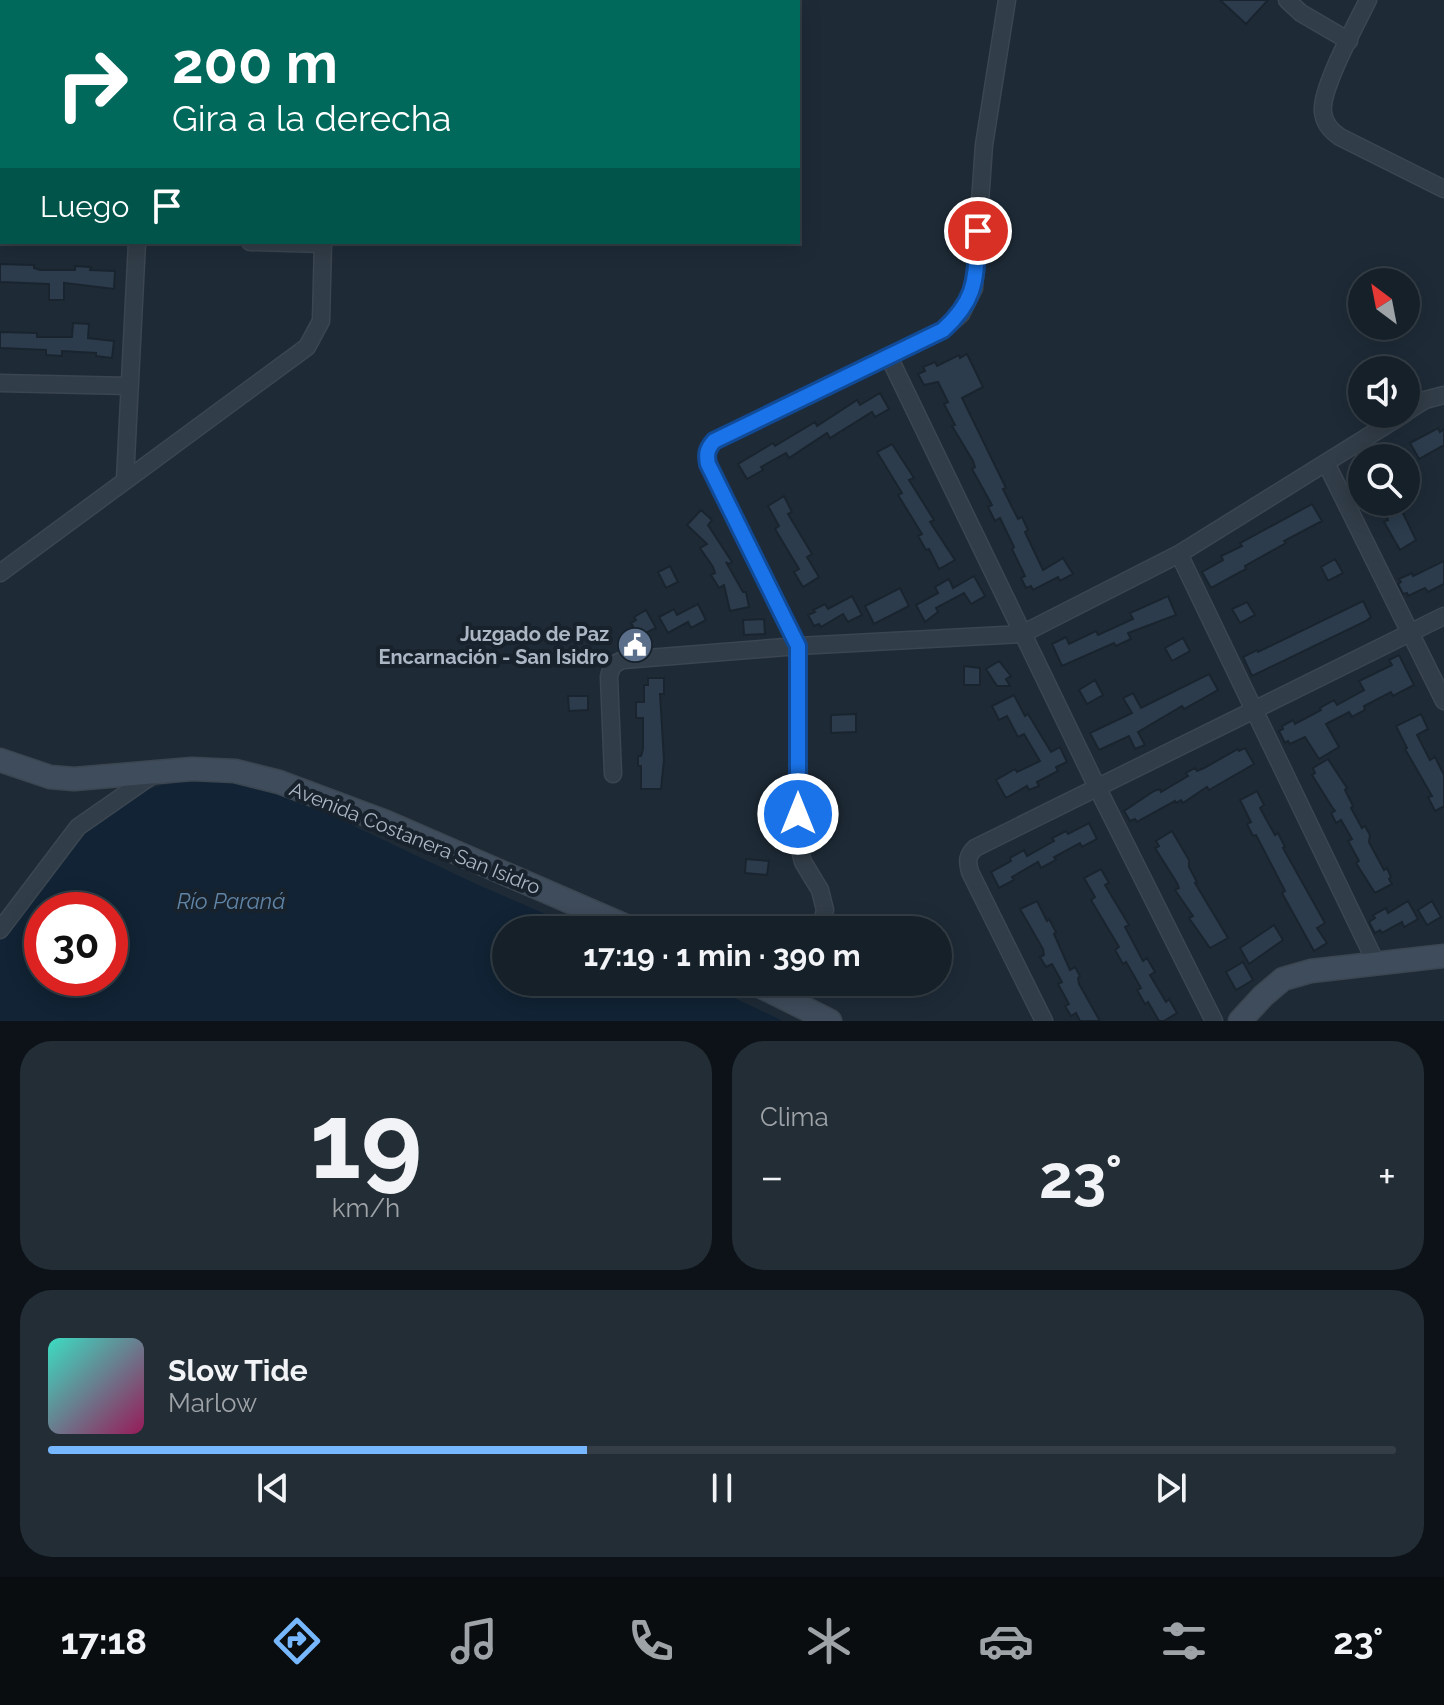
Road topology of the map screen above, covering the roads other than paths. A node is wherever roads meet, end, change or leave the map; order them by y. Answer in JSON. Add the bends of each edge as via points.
{"nodes":[{"id":1,"x":1007,"y":0,"type":"edge"},
{"id":2,"x":1287,"y":0,"type":"edge"},
{"id":3,"x":1368,"y":0,"type":"edge"},
{"id":4,"x":1349,"y":41,"type":"junction"},
{"id":5,"x":1444,"y":189,"type":"edge"},
{"id":6,"x":137,"y":244,"type":"edge"},
{"id":7,"x":323,"y":244,"type":"edge"},
{"id":8,"x":889,"y":357,"type":"junction"},
{"id":9,"x":0,"y":383,"type":"edge"},
{"id":10,"x":129,"y":386,"type":"junction"},
{"id":11,"x":1444,"y":395,"type":"edge"},
{"id":12,"x":1420,"y":403,"type":"edge"},
{"id":13,"x":1381,"y":428,"type":"edge"},
{"id":14,"x":1326,"y":463,"type":"junction"},
{"id":15,"x":125,"y":480,"type":"junction"},
{"id":16,"x":1179,"y":554,"type":"junction"},
{"id":17,"x":0,"y":573,"type":"edge"},
{"id":18,"x":1444,"y":616,"type":"edge"},
{"id":19,"x":1411,"y":631,"type":"junction"},
{"id":20,"x":1022,"y":634,"type":"junction"},
{"id":21,"x":798,"y":646,"type":"junction"},
{"id":22,"x":1444,"y":701,"type":"edge"},
{"id":23,"x":1255,"y":708,"type":"junction"},
{"id":24,"x":0,"y":760,"type":"edge"},
{"id":25,"x":157,"y":772,"type":"junction"},
{"id":26,"x":613,"y":774,"type":"dead end"},
{"id":27,"x":1097,"y":787,"type":"junction"},
{"id":28,"x":603,"y":916,"type":"edge"},
{"id":29,"x":824,"y":916,"type":"edge"},
{"id":30,"x":0,"y":930,"type":"edge"},
{"id":31,"x":1444,"y":956,"type":"edge"},
{"id":32,"x":1377,"y":965,"type":"junction"},
{"id":33,"x":794,"y":996,"type":"edge"},
{"id":34,"x":830,"y":1021,"type":"edge"},
{"id":35,"x":1044,"y":1021,"type":"edge"},
{"id":36,"x":1214,"y":1021,"type":"edge"},
{"id":37,"x":1240,"y":1021,"type":"edge"}],
"edges":[{"from":1,"to":8,"type":"street","via":[[984,145],[974,288],[961,314],[943,330]]},
{"from":2,"to":4,"type":"street"},
{"from":3,"to":4,"type":"street"},
{"from":4,"to":5,"type":"street","via":[[1323,99],[1325,122],[1340,137]]},
{"from":6,"to":10,"type":"street"},
{"from":7,"to":15,"type":"street","via":[[321,321],[307,347]]},
{"from":8,"to":20,"type":"street"},
{"from":8,"to":21,"type":"street","via":[[714,441],[706,455]]},
{"from":9,"to":10,"type":"street"},
{"from":10,"to":15,"type":"street"},
{"from":11,"to":12,"type":"street"},
{"from":13,"to":14,"type":"street"},
{"from":14,"to":16,"type":"street"},
{"from":14,"to":19,"type":"street"},
{"from":15,"to":17,"type":"street"},
{"from":16,"to":20,"type":"street"},
{"from":16,"to":23,"type":"street"},
{"from":18,"to":19,"type":"street"},
{"from":19,"to":22,"type":"street"},
{"from":19,"to":23,"type":"street"},
{"from":20,"to":21,"type":"street"},
{"from":20,"to":27,"type":"street"},
{"from":21,"to":26,"type":"street","via":[[616,662],[609,677]]},
{"from":21,"to":29,"type":"street","via":[[798,842],[820,890]]},
{"from":23,"to":27,"type":"street"},
{"from":23,"to":32,"type":"street"},
{"from":24,"to":25,"type":"main road","name":"Avenida Costanera San Isidro","via":[[50,777],[74,779]]},
{"from":25,"to":28,"type":"main road","name":"Avenida Costanera San Isidro","via":[[235,771],[279,782]]},
{"from":25,"to":30,"type":"street","via":[[78,827]]},
{"from":27,"to":35,"type":"street","via":[[975,848],[967,862]]},
{"from":27,"to":36,"type":"street"},
{"from":31,"to":32,"type":"main road"},
{"from":32,"to":37,"type":"main road","via":[[1283,979]]},
{"from":33,"to":34,"type":"main road"}]}
